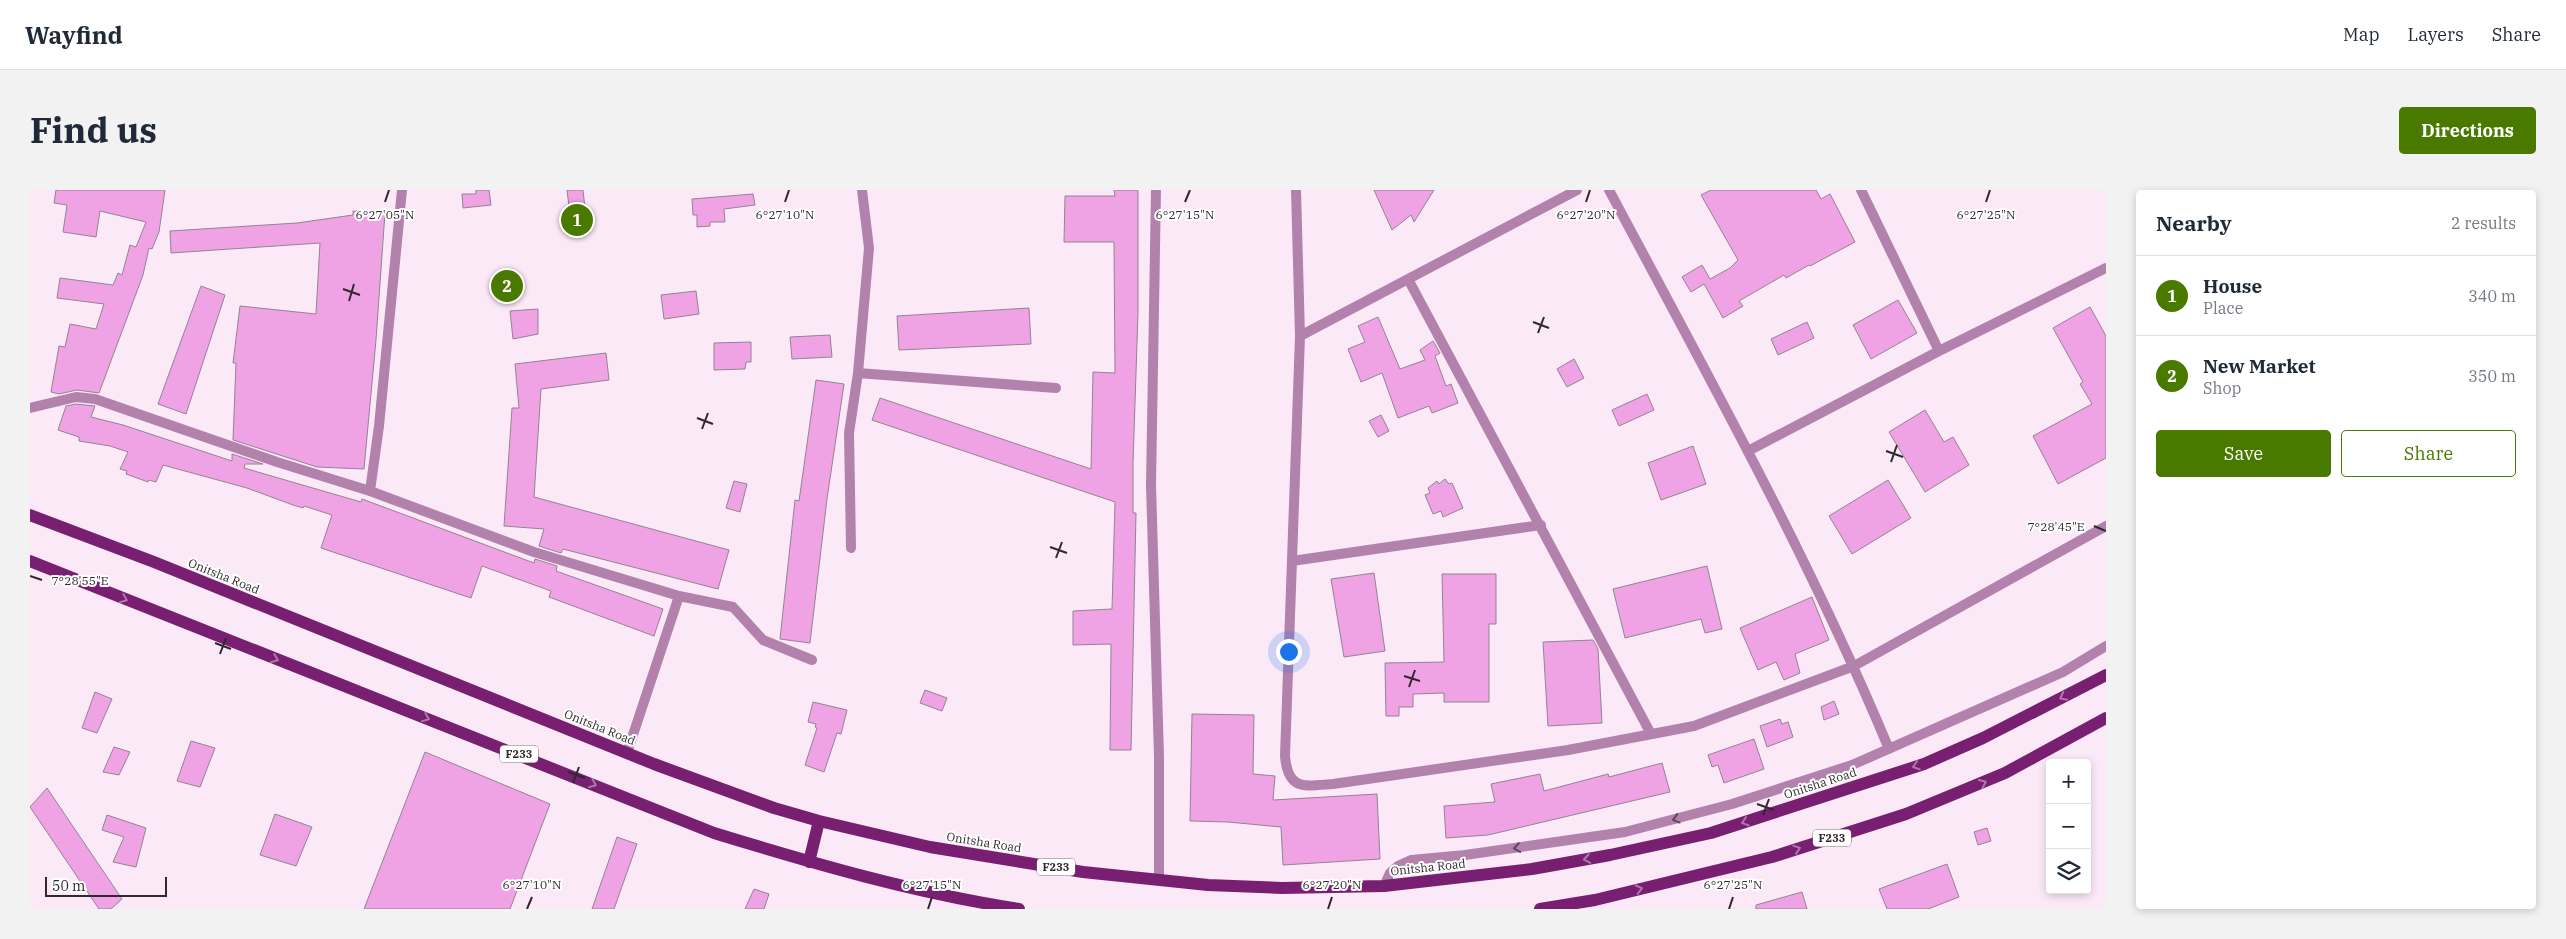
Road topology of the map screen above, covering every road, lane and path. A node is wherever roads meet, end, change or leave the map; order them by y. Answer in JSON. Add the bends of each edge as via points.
{"nodes":[{"id":1,"x":402,"y":190,"type":"edge"},
{"id":2,"x":862,"y":190,"type":"edge"},
{"id":3,"x":1156,"y":190,"type":"edge"},
{"id":4,"x":1296,"y":190,"type":"edge"},
{"id":5,"x":1577,"y":190,"type":"edge"},
{"id":6,"x":1609,"y":190,"type":"edge"},
{"id":7,"x":1861,"y":190,"type":"edge"},
{"id":8,"x":2106,"y":268,"type":"edge"},
{"id":9,"x":1408,"y":279,"type":"junction"},
{"id":10,"x":1300,"y":336,"type":"junction"},
{"id":11,"x":1939,"y":351,"type":"junction"},
{"id":12,"x":858,"y":373,"type":"junction"},
{"id":13,"x":1056,"y":388,"type":"dead end"},
{"id":14,"x":31,"y":409,"type":"edge"},
{"id":15,"x":1748,"y":451,"type":"junction"},
{"id":16,"x":370,"y":491,"type":"junction"},
{"id":17,"x":30,"y":515,"type":"edge"},
{"id":18,"x":1541,"y":525,"type":"junction"},
{"id":19,"x":2106,"y":526,"type":"edge"},
{"id":20,"x":851,"y":548,"type":"dead end"},
{"id":21,"x":30,"y":561,"type":"edge"},
{"id":22,"x":1292,"y":561,"type":"junction"},
{"id":23,"x":679,"y":596,"type":"junction"},
{"id":24,"x":2106,"y":646,"type":"edge"},
{"id":25,"x":812,"y":660,"type":"dead end"},
{"id":26,"x":1854,"y":666,"type":"junction"},
{"id":27,"x":2106,"y":675,"type":"edge"},
{"id":28,"x":2106,"y":718,"type":"edge"},
{"id":29,"x":1651,"y":734,"type":"junction"},
{"id":30,"x":1889,"y":749,"type":"junction"},
{"id":31,"x":627,"y":754,"type":"junction"},
{"id":32,"x":819,"y":821,"type":"junction"},
{"id":33,"x":808,"y":862,"type":"junction"},
{"id":34,"x":1159,"y":879,"type":"junction"},
{"id":35,"x":1384,"y":886,"type":"junction"},
{"id":36,"x":1019,"y":909,"type":"edge"},
{"id":37,"x":1540,"y":909,"type":"edge"}],
"edges":[{"from":1,"to":16,"type":"street","via":[[380,426]]},
{"from":2,"to":12,"type":"street","via":[[868,248]]},
{"from":3,"to":34,"type":"street","via":[[1151,485]]},
{"from":4,"to":10,"type":"street"},
{"from":5,"to":9,"type":"street"},
{"from":6,"to":15,"type":"street"},
{"from":7,"to":11,"type":"street"},
{"from":8,"to":11,"type":"street"},
{"from":9,"to":10,"type":"street"},
{"from":9,"to":18,"type":"street"},
{"from":10,"to":22,"type":"street"},
{"from":11,"to":15,"type":"street"},
{"from":12,"to":13,"type":"street"},
{"from":12,"to":20,"type":"street","via":[[848,433]]},
{"from":14,"to":16,"type":"street","via":[[76,398],[95,399]]},
{"from":15,"to":26,"type":"street"},
{"from":16,"to":23,"type":"street","via":[[534,552]]},
{"from":17,"to":31,"type":"main road","name":"Onitsha Road","number":"F233"},
{"from":18,"to":22,"type":"street"},
{"from":18,"to":29,"type":"street"},
{"from":19,"to":26,"type":"street"},
{"from":21,"to":33,"type":"main road","number":"F233","one_way":true,"via":[[714,833]]},
{"from":22,"to":29,"type":"street","via":[[1285,756],[1287,773],[1294,782],[1308,786],[1333,784],[1568,750]]},
{"from":23,"to":25,"type":"street","via":[[733,607],[762,640]]},
{"from":23,"to":31,"type":"street"},
{"from":24,"to":30,"type":"street","via":[[2063,672]]},
{"from":26,"to":29,"type":"street","via":[[1694,726]]},
{"from":26,"to":30,"type":"street"},
{"from":27,"to":35,"type":"main road","name":"Onitsha Road","number":"F233","one_way":true,"via":[[1983,738],[1924,764],[1711,833],[1532,868]]},
{"from":37,"to":28,"type":"main road","number":"F233","one_way":true,"via":[[1595,900],[1772,857],[1906,814],[2005,772]]},
{"from":30,"to":35,"type":"street","one_way":true,"via":[[1852,765],[1741,801],[1625,832],[1411,860],[1398,866]]},
{"from":31,"to":32,"type":"main road","name":"Onitsha Road","number":"F233","via":[[722,790]]},
{"from":32,"to":33,"type":"main road"},
{"from":32,"to":34,"type":"main road","name":"Onitsha Road","number":"F233","via":[[930,847],[1083,872]]},
{"from":33,"to":36,"type":"main road","number":"F233","via":[[926,892]]},
{"from":34,"to":35,"type":"main road","name":"Onitsha Road","number":"F233","via":[[1282,888]]}]}
